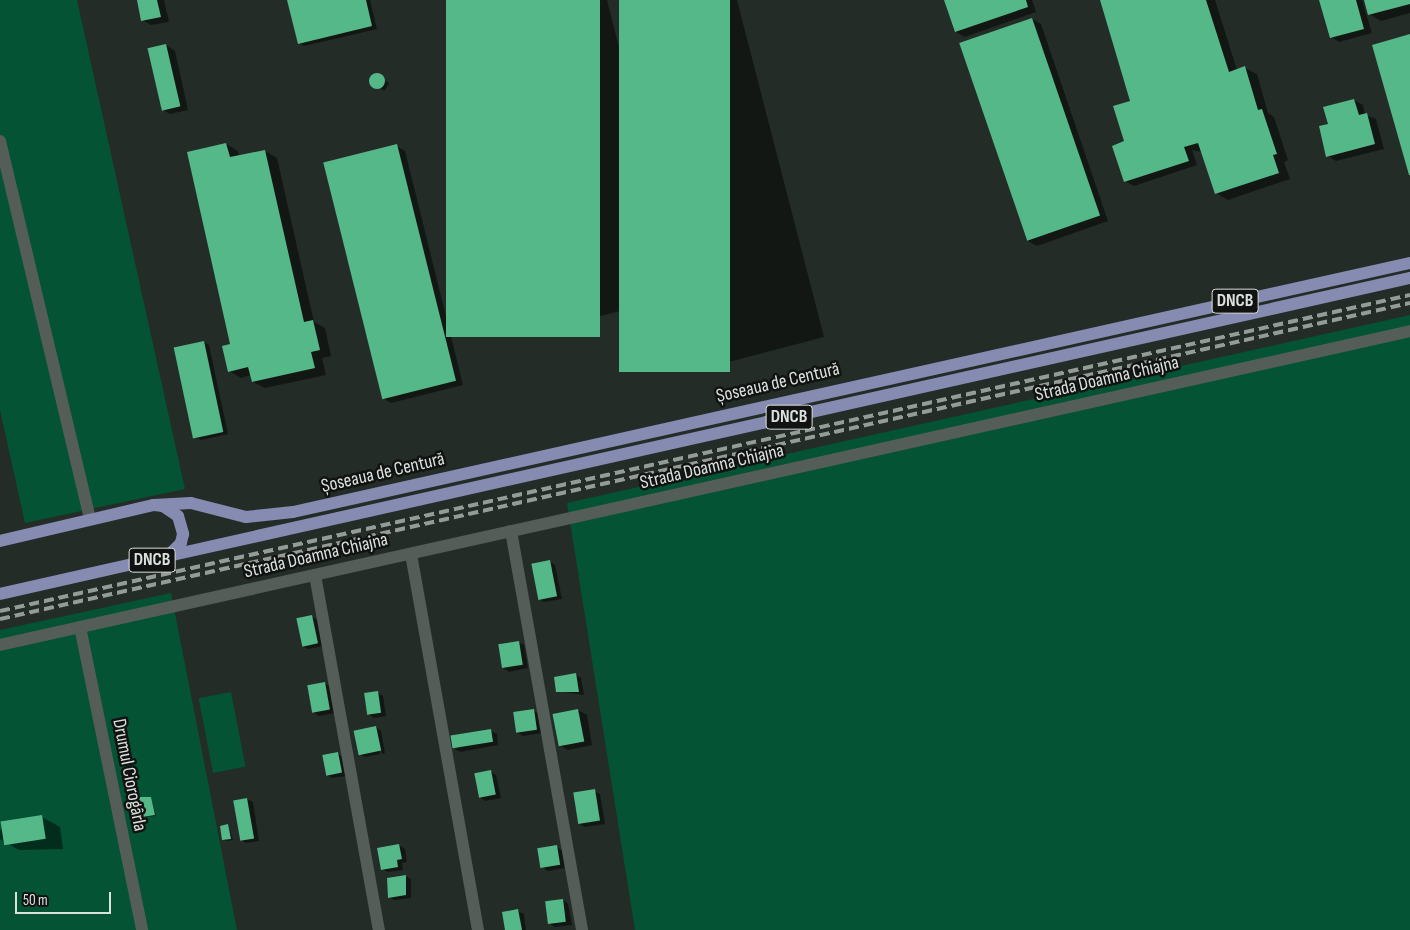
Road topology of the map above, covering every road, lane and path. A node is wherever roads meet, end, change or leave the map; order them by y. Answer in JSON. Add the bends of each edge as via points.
{"nodes":[{"id":1,"x":0,"y":141,"type":"edge"},
{"id":2,"x":1410,"y":263,"type":"edge"},
{"id":3,"x":1410,"y":278,"type":"edge"},
{"id":4,"x":1410,"y":331,"type":"edge"},
{"id":5,"x":154,"y":505,"type":"junction"},
{"id":6,"x":90,"y":519,"type":"junction"},
{"id":7,"x":511,"y":531,"type":"junction"},
{"id":8,"x":0,"y":541,"type":"edge"},
{"id":9,"x":411,"y":554,"type":"junction"},
{"id":10,"x":168,"y":556,"type":"junction"},
{"id":11,"x":315,"y":575,"type":"junction"},
{"id":12,"x":3,"y":594,"type":"edge"},
{"id":13,"x":80,"y":627,"type":"junction"},
{"id":14,"x":0,"y":645,"type":"edge"},
{"id":15,"x":142,"y":930,"type":"edge"},
{"id":16,"x":379,"y":930,"type":"edge"},
{"id":17,"x":478,"y":930,"type":"edge"},
{"id":18,"x":582,"y":930,"type":"edge"}],
"edges":[{"from":1,"to":6,"type":"street"},
{"from":2,"to":5,"type":"main road","name":"Șoseaua de Centură","number":"DNCB","via":[[303,510],[246,517],[191,503]]},
{"from":3,"to":10,"type":"main road","name":"Șoseaua de Centură","number":"DNCB"},
{"from":4,"to":7,"type":"street","name":"Strada Doamna Chiajna"},
{"from":5,"to":6,"type":"main road","number":"DNCB"},
{"from":5,"to":10,"type":"main road","number":"DNCB","via":[[171,510],[182,525],[181,543]]},
{"from":6,"to":8,"type":"main road","number":"DNCB"},
{"from":7,"to":9,"type":"street","name":"Strada Doamna Chiajna"},
{"from":7,"to":18,"type":"street"},
{"from":9,"to":11,"type":"street","name":"Strada Doamna Chiajna"},
{"from":9,"to":17,"type":"street"},
{"from":10,"to":12,"type":"main road","number":"DNCB"},
{"from":11,"to":13,"type":"street","name":"Strada Doamna Chiajna"},
{"from":11,"to":16,"type":"street"},
{"from":13,"to":14,"type":"street","name":"Strada Doamna Chiajna"},
{"from":13,"to":15,"type":"street","name":"Drumul Ciorogârla"}]}
